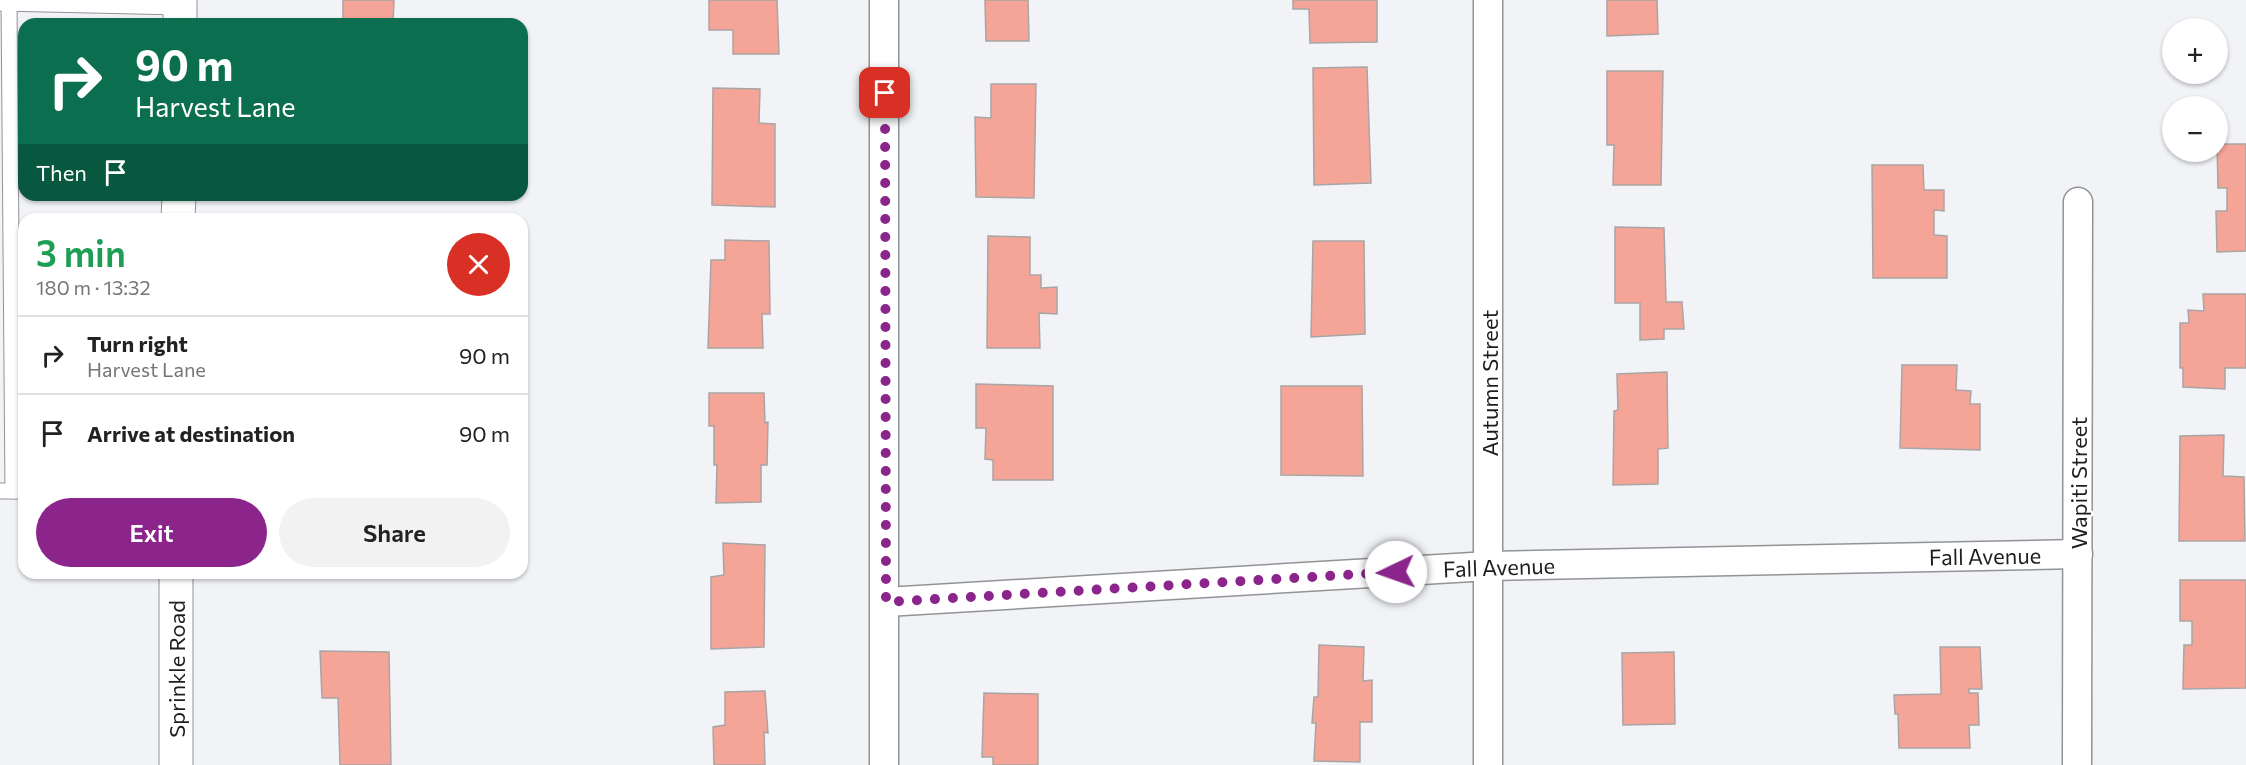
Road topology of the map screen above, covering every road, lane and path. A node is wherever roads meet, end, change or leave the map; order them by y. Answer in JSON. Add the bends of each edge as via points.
{"nodes":[{"id":1,"x":884,"y":0,"type":"edge"},
{"id":2,"x":1488,"y":0,"type":"edge"},
{"id":3,"x":6,"y":2,"type":"edge"},
{"id":4,"x":180,"y":10,"type":"edge"},
{"id":5,"x":2078,"y":202,"type":"dead end"},
{"id":6,"x":12,"y":491,"type":"edge"},
{"id":7,"x":2078,"y":554,"type":"junction"},
{"id":8,"x":1489,"y":566,"type":"junction"},
{"id":9,"x":176,"y":579,"type":"edge"},
{"id":10,"x":886,"y":602,"type":"junction"},
{"id":11,"x":176,"y":765,"type":"edge"},
{"id":12,"x":884,"y":765,"type":"edge"},
{"id":13,"x":1488,"y":765,"type":"edge"},
{"id":14,"x":2077,"y":765,"type":"edge"}],
"edges":[{"from":1,"to":10,"type":"street"},
{"from":2,"to":8,"type":"street","name":"Autumn Street"},
{"from":3,"to":4,"type":"lane"},
{"from":3,"to":6,"type":"lane"},
{"from":5,"to":7,"type":"street","name":"Wapiti Street"},
{"from":7,"to":8,"type":"street","name":"Fall Avenue"},
{"from":7,"to":14,"type":"street","name":"Wapiti Street"},
{"from":8,"to":10,"type":"street","name":"Fall Avenue"},
{"from":8,"to":13,"type":"street","name":"Autumn Street"},
{"from":9,"to":11,"type":"main road","name":"Sprinkle Road"},
{"from":10,"to":12,"type":"street"}]}
